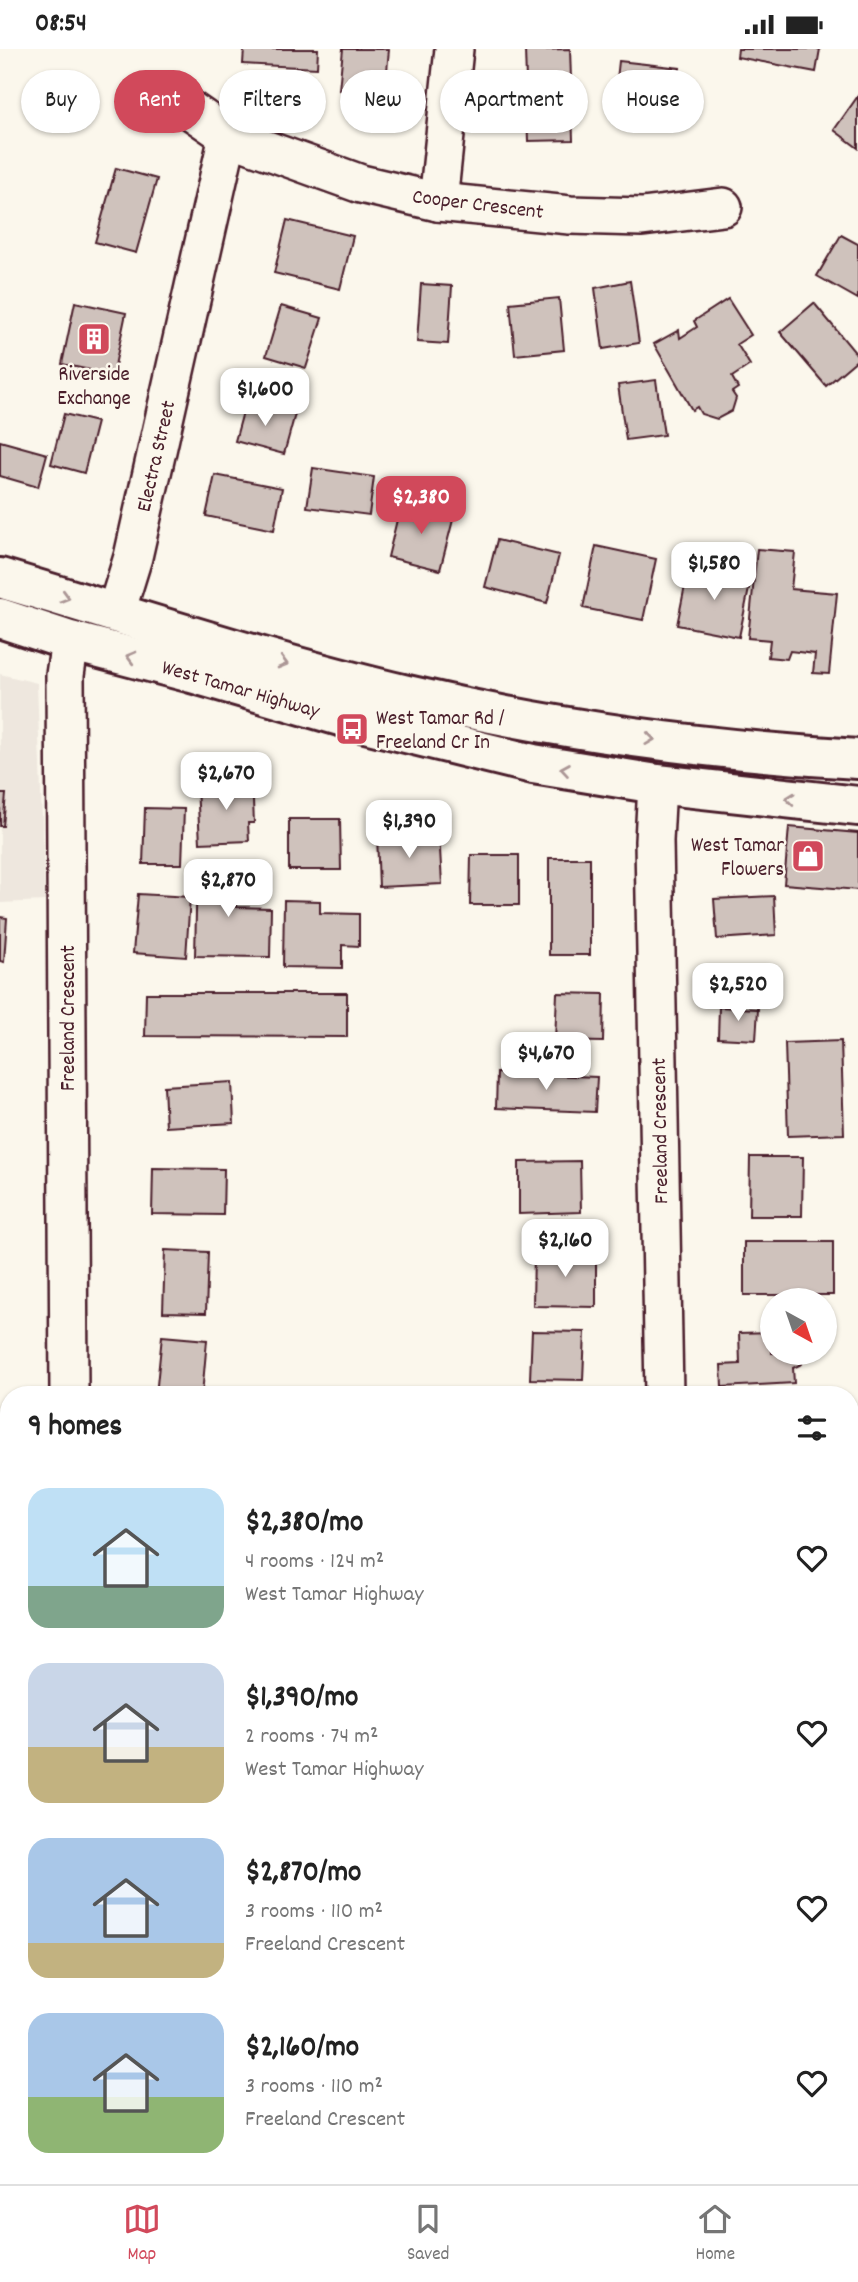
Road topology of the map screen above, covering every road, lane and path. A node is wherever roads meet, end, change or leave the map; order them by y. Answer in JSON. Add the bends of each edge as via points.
{"nodes":[{"id":1,"x":454,"y":49,"type":"edge"},
{"id":2,"x":205,"y":120,"type":"edge"},
{"id":3,"x":228,"y":136,"type":"junction"},
{"id":4,"x":438,"y":202,"type":"junction"},
{"id":5,"x":723,"y":207,"type":"dead end"},
{"id":6,"x":0,"y":578,"type":"edge"},
{"id":7,"x":116,"y":612,"type":"junction"},
{"id":8,"x":0,"y":618,"type":"edge"},
{"id":9,"x":70,"y":641,"type":"junction"},
{"id":10,"x":858,"y":759,"type":"edge"},
{"id":11,"x":657,"y":784,"type":"junction"},
{"id":12,"x":858,"y":806,"type":"edge"},
{"id":13,"x":69,"y":1386,"type":"edge"},
{"id":14,"x":664,"y":1386,"type":"edge"}],
"edges":[{"from":1,"to":4,"type":"street"},
{"from":2,"to":3,"type":"street","name":"Cooper Crescent"},
{"from":3,"to":4,"type":"street","name":"Cooper Crescent","via":[[361,184]]},
{"from":3,"to":7,"type":"street","name":"Electra Street"},
{"from":4,"to":5,"type":"street","name":"Cooper Crescent","via":[[642,218]]},
{"from":6,"to":7,"type":"highway","name":"West Tamar Highway","one_way":true},
{"from":7,"to":10,"type":"highway","name":"West Tamar Highway","one_way":true,"via":[[286,663],[520,719],[730,750]]},
{"from":8,"to":9,"type":"highway","name":"West Tamar Highway"},
{"from":11,"to":9,"type":"highway","name":"West Tamar Highway","one_way":true,"via":[[533,764],[415,736]]},
{"from":9,"to":13,"type":"street","name":"Freeland Crescent","via":[[65,675]]},
{"from":12,"to":11,"type":"highway","name":"West Tamar Highway","one_way":true},
{"from":11,"to":14,"type":"street","name":"Freeland Crescent","via":[[653,841]]}]}
